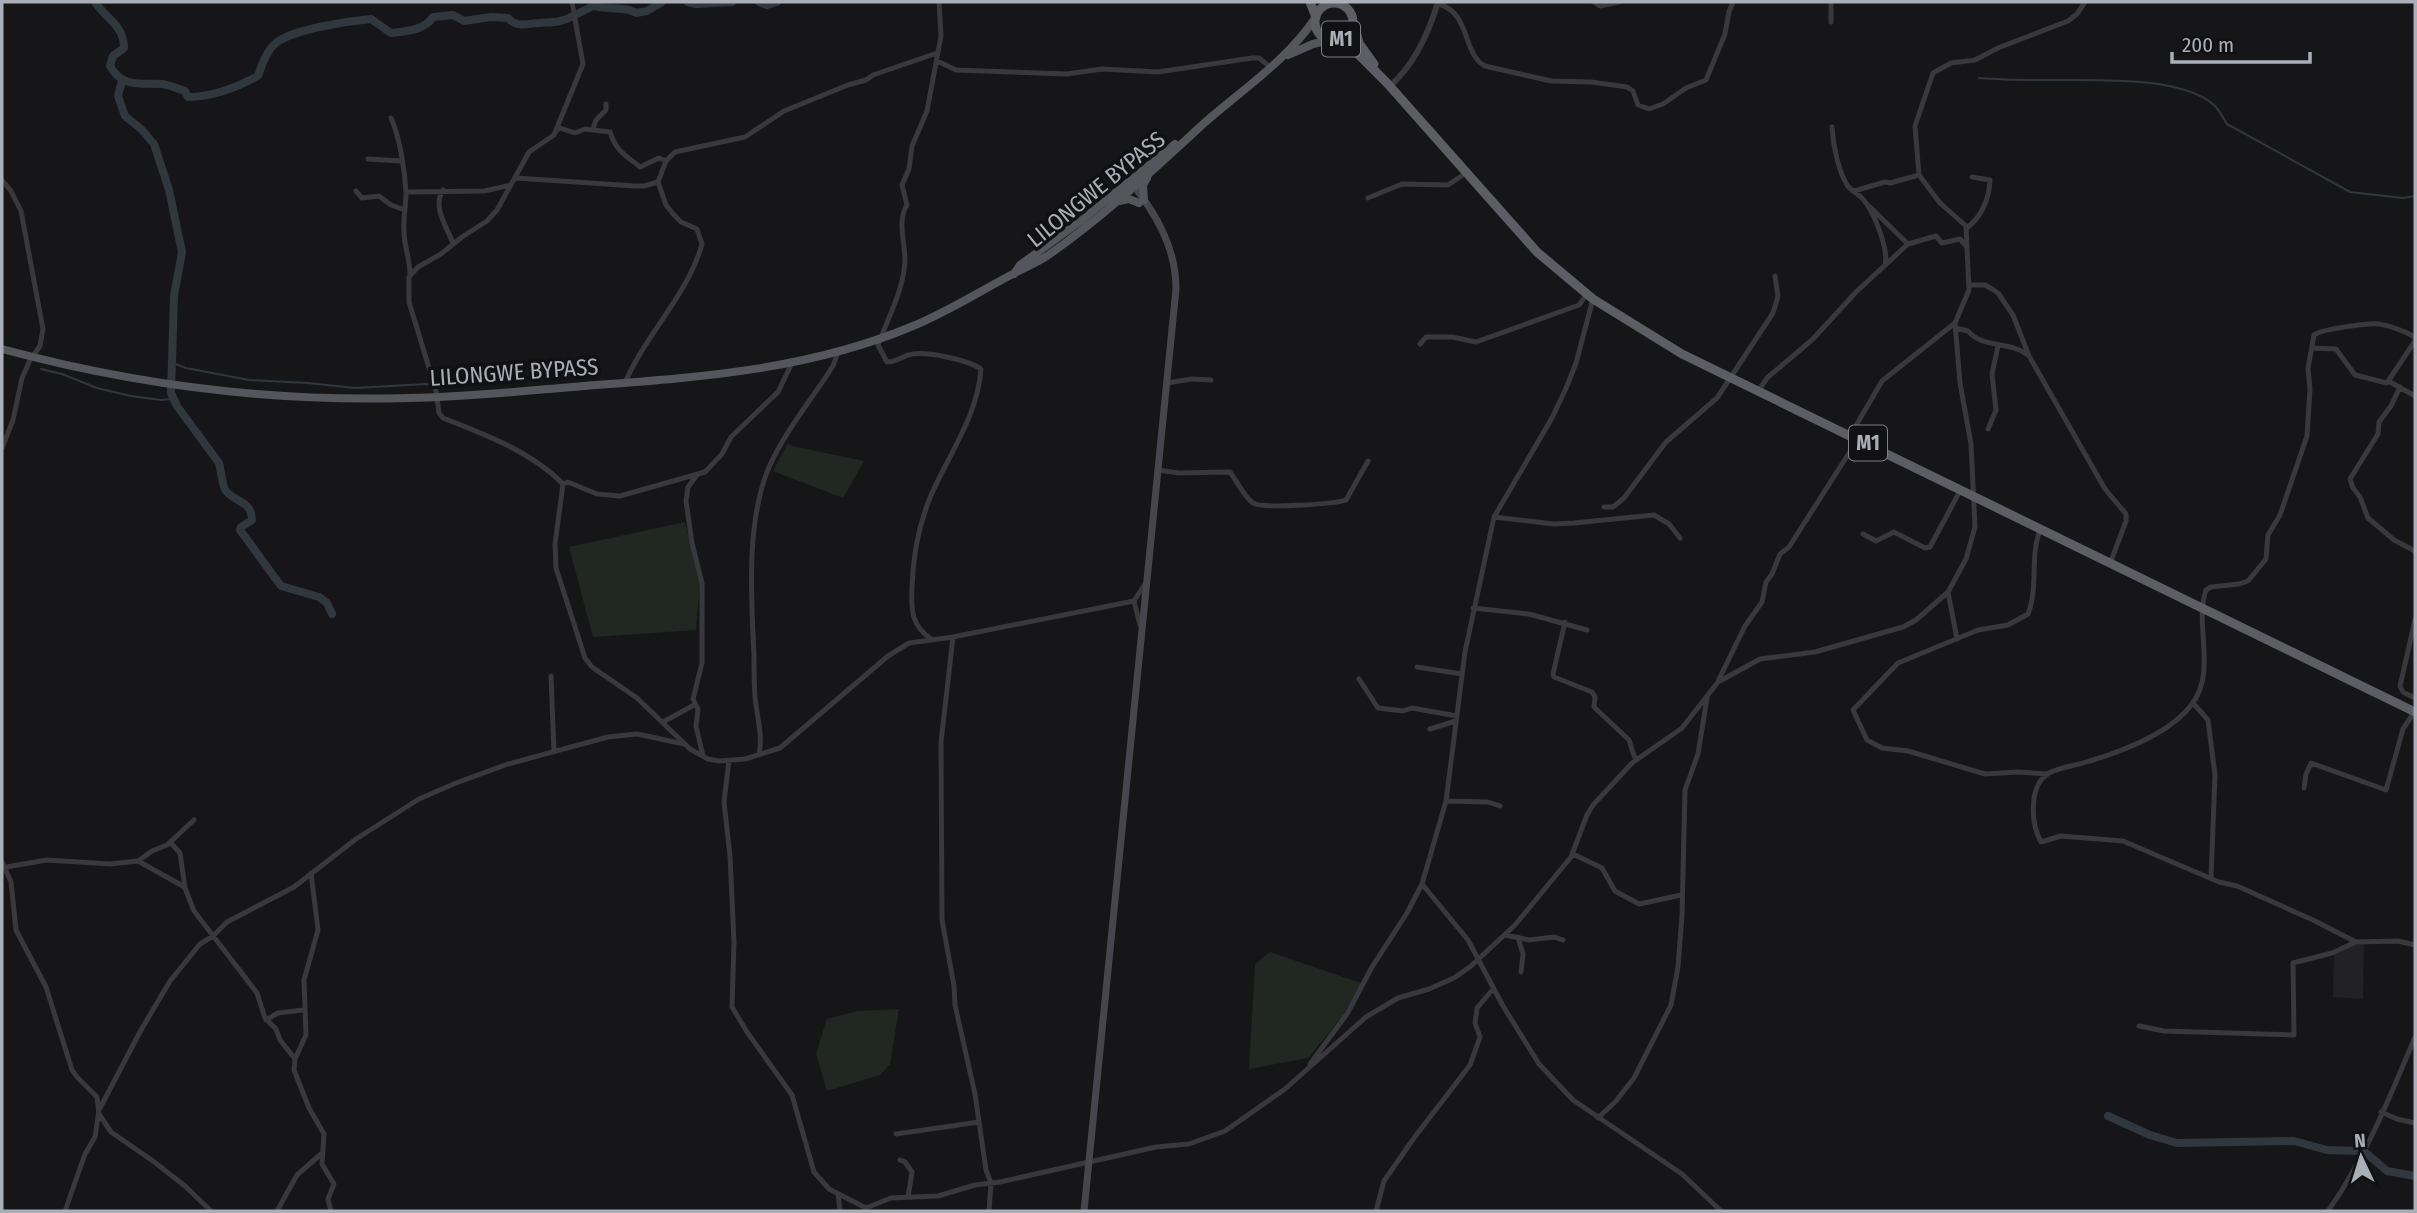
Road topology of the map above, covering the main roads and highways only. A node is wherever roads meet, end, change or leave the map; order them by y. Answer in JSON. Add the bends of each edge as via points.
{"nodes":[{"id":1,"x":1310,"y":2,"type":"edge"},
{"id":2,"x":1336,"y":3,"type":"edge"},
{"id":3,"x":1316,"y":17,"type":"junction"},
{"id":4,"x":1353,"y":22,"type":"junction"},
{"id":5,"x":1331,"y":40,"type":"junction"},
{"id":6,"x":1273,"y":65,"type":"junction"},
{"id":7,"x":1389,"y":84,"type":"junction"},
{"id":8,"x":1198,"y":128,"type":"junction"},
{"id":9,"x":1156,"y":168,"type":"junction"},
{"id":10,"x":1129,"y":186,"type":"junction"},
{"id":11,"x":1141,"y":201,"type":"junction"},
{"id":12,"x":1115,"y":203,"type":"junction"},
{"id":13,"x":1014,"y":274,"type":"junction"},
{"id":14,"x":2,"y":349,"type":"edge"},
{"id":15,"x":2415,"y":711,"type":"edge"},
{"id":16,"x":1084,"y":1211,"type":"edge"}],
"edges":[{"from":1,"to":3,"type":"highway","number":"M1"},
{"from":2,"to":3,"type":"highway","number":"M1","via":[[1324,6]]},
{"from":2,"to":4,"type":"highway","number":"M1","via":[[1349,10]]},
{"from":3,"to":5,"type":"highway","number":"M1","via":[[1319,33]]},
{"from":3,"to":6,"type":"main road","name":"LILONGWE BYPASS"},
{"from":4,"to":5,"type":"highway","number":"M1","via":[[1351,32]]},
{"from":4,"to":7,"type":"highway","number":"M1","via":[[1359,43]]},
{"from":5,"to":6,"type":"main road","name":"LILONGWE BYPASS","via":[[1301,48]]},
{"from":5,"to":7,"type":"highway","number":"M1","via":[[1355,51]]},
{"from":6,"to":8,"type":"main road","name":"LILONGWE BYPASS"},
{"from":7,"to":15,"type":"highway","number":"M1","via":[[1537,252],[1590,297],[1652,337]]},
{"from":8,"to":9,"type":"main road","name":"LILONGWE BYPASS"},
{"from":8,"to":10,"type":"main road","name":"LILONGWE BYPASS"},
{"from":9,"to":10,"type":"main road","name":"LILONGWE BYPASS"},
{"from":9,"to":11,"type":"main road","via":[[1143,185]]},
{"from":10,"to":11,"type":"main road"},
{"from":10,"to":12,"type":"main road","name":"LILONGWE BYPASS"},
{"from":10,"to":13,"type":"main road","name":"LILONGWE BYPASS","via":[[1020,265]]},
{"from":11,"to":12,"type":"main road"},
{"from":11,"to":16,"type":"main road","via":[[1162,229],[1176,277]]},
{"from":12,"to":13,"type":"main road","name":"LILONGWE BYPASS","via":[[1046,256]]},
{"from":13,"to":14,"type":"main road","name":"LILONGWE BYPASS","via":[[948,310],[880,339],[792,363],[625,383],[437,397],[230,393],[91,372]]}]}
